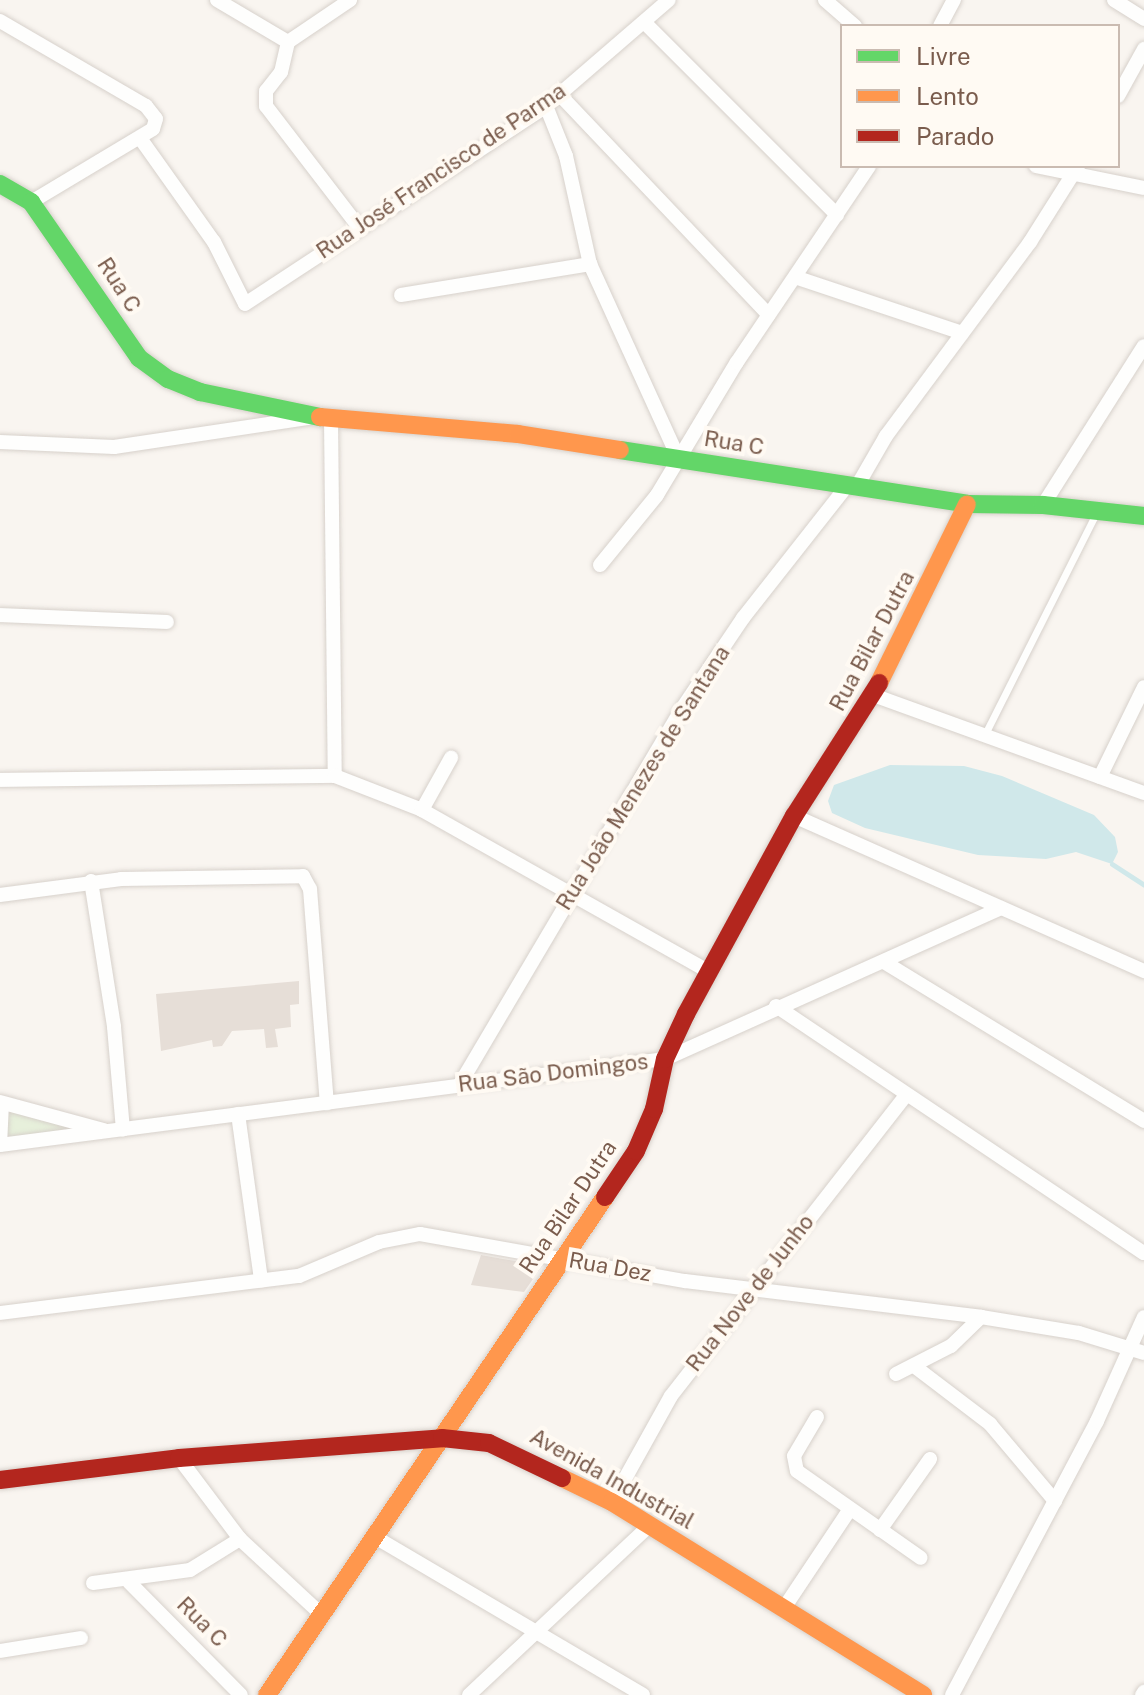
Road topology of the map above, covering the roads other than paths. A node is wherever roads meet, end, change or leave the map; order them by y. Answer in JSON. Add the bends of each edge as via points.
{"nodes":[{"id":1,"x":217,"y":0,"type":"edge"},
{"id":2,"x":350,"y":0,"type":"edge"},
{"id":3,"x":669,"y":0,"type":"edge"},
{"id":4,"x":825,"y":0,"type":"edge"},
{"id":5,"x":954,"y":0,"type":"edge"},
{"id":6,"x":1114,"y":0,"type":"edge"},
{"id":7,"x":1144,"y":19,"type":"edge"},
{"id":8,"x":0,"y":21,"type":"edge"},
{"id":9,"x":644,"y":22,"type":"junction"},
{"id":10,"x":853,"y":24,"type":"edge"},
{"id":11,"x":941,"y":24,"type":"edge"},
{"id":12,"x":288,"y":42,"type":"junction"},
{"id":13,"x":1144,"y":49,"type":"edge"},
{"id":14,"x":1120,"y":92,"type":"edge"},
{"id":15,"x":560,"y":95,"type":"junction"},
{"id":16,"x":546,"y":106,"type":"junction"},
{"id":17,"x":140,"y":138,"type":"junction"},
{"id":18,"x":868,"y":168,"type":"edge"},
{"id":19,"x":1056,"y":168,"type":"edge"},
{"id":20,"x":1076,"y":170,"type":"edge"},
{"id":21,"x":0,"y":184,"type":"edge"},
{"id":22,"x":1144,"y":188,"type":"edge"},
{"id":23,"x":31,"y":202,"type":"junction"},
{"id":24,"x":837,"y":215,"type":"junction"},
{"id":25,"x":358,"y":226,"type":"junction"},
{"id":26,"x":590,"y":264,"type":"junction"},
{"id":27,"x":798,"y":278,"type":"junction"},
{"id":28,"x":401,"y":295,"type":"dead end"},
{"id":29,"x":769,"y":315,"type":"junction"},
{"id":30,"x":962,"y":333,"type":"junction"},
{"id":31,"x":1144,"y":346,"type":"edge"},
{"id":32,"x":324,"y":418,"type":"junction"},
{"id":33,"x":0,"y":442,"type":"edge"},
{"id":34,"x":679,"y":459,"type":"junction"},
{"id":35,"x":852,"y":487,"type":"junction"},
{"id":36,"x":967,"y":504,"type":"junction"},
{"id":37,"x":1043,"y":505,"type":"junction"},
{"id":38,"x":1098,"y":510,"type":"junction"},
{"id":39,"x":1144,"y":516,"type":"edge"},
{"id":40,"x":600,"y":565,"type":"dead end"},
{"id":41,"x":0,"y":615,"type":"edge"},
{"id":42,"x":167,"y":622,"type":"dead end"},
{"id":43,"x":1144,"y":687,"type":"edge"},
{"id":44,"x":873,"y":695,"type":"junction"},
{"id":45,"x":985,"y":734,"type":"junction"},
{"id":46,"x":451,"y":758,"type":"dead end"},
{"id":47,"x":335,"y":776,"type":"junction"},
{"id":48,"x":1100,"y":777,"type":"junction"},
{"id":49,"x":0,"y":780,"type":"edge"},
{"id":50,"x":1144,"y":793,"type":"edge"},
{"id":51,"x":422,"y":810,"type":"junction"},
{"id":52,"x":794,"y":816,"type":"junction"},
{"id":53,"x":91,"y":881,"type":"junction"},
{"id":54,"x":574,"y":891,"type":"junction"},
{"id":55,"x":0,"y":895,"type":"edge"},
{"id":56,"x":1001,"y":908,"type":"junction"},
{"id":57,"x":884,"y":962,"type":"junction"},
{"id":58,"x":1144,"y":971,"type":"edge"},
{"id":59,"x":710,"y":972,"type":"junction"},
{"id":60,"x":776,"y":1006,"type":"junction"},
{"id":61,"x":665,"y":1059,"type":"junction"},
{"id":62,"x":460,"y":1084,"type":"junction"},
{"id":63,"x":906,"y":1095,"type":"junction"},
{"id":64,"x":1,"y":1102,"type":"edge"},
{"id":65,"x":327,"y":1103,"type":"junction"},
{"id":66,"x":238,"y":1114,"type":"junction"},
{"id":67,"x":1144,"y":1121,"type":"edge"},
{"id":68,"x":123,"y":1130,"type":"junction"},
{"id":69,"x":106,"y":1131,"type":"junction"},
{"id":70,"x":0,"y":1145,"type":"edge"},
{"id":71,"x":1144,"y":1253,"type":"edge"},
{"id":72,"x":563,"y":1258,"type":"junction"},
{"id":73,"x":261,"y":1280,"type":"junction"},
{"id":74,"x":752,"y":1286,"type":"junction"},
{"id":75,"x":0,"y":1313,"type":"edge"},
{"id":76,"x":981,"y":1317,"type":"junction"},
{"id":77,"x":1144,"y":1317,"type":"edge"},
{"id":78,"x":1137,"y":1350,"type":"edge"},
{"id":79,"x":914,"y":1366,"type":"junction"},
{"id":80,"x":896,"y":1374,"type":"dead end"},
{"id":81,"x":817,"y":1417,"type":"dead end"},
{"id":82,"x":442,"y":1438,"type":"junction"},
{"id":83,"x":179,"y":1458,"type":"junction"},
{"id":84,"x":930,"y":1459,"type":"dead end"},
{"id":85,"x":0,"y":1480,"type":"edge"},
{"id":86,"x":1055,"y":1501,"type":"junction"},
{"id":87,"x":612,"y":1502,"type":"junction"},
{"id":88,"x":850,"y":1509,"type":"junction"},
{"id":89,"x":650,"y":1525,"type":"junction"},
{"id":90,"x":880,"y":1530,"type":"junction"},
{"id":91,"x":375,"y":1537,"type":"junction"},
{"id":92,"x":240,"y":1539,"type":"junction"},
{"id":93,"x":921,"y":1558,"type":"dead end"},
{"id":94,"x":129,"y":1582,"type":"junction"},
{"id":95,"x":93,"y":1583,"type":"dead end"},
{"id":96,"x":784,"y":1608,"type":"junction"},
{"id":97,"x":322,"y":1615,"type":"junction"},
{"id":98,"x":532,"y":1632,"type":"junction"},
{"id":99,"x":81,"y":1638,"type":"dead end"},
{"id":100,"x":0,"y":1651,"type":"edge"},
{"id":101,"x":241,"y":1695,"type":"edge"},
{"id":102,"x":267,"y":1695,"type":"edge"},
{"id":103,"x":469,"y":1695,"type":"edge"},
{"id":104,"x":643,"y":1695,"type":"edge"},
{"id":105,"x":923,"y":1695,"type":"edge"},
{"id":106,"x":952,"y":1695,"type":"edge"}],
"edges":[{"from":1,"to":12,"type":"street"},
{"from":2,"to":12,"type":"street"},
{"from":3,"to":9,"type":"street","name":"Rua José Francisco de Parma"},
{"from":4,"to":10,"type":"street"},
{"from":5,"to":11,"type":"street"},
{"from":6,"to":7,"type":"street"},
{"from":8,"to":17,"type":"street","via":[[154,112],[156,126]]},
{"from":9,"to":15,"type":"street","name":"Rua José Francisco de Parma"},
{"from":9,"to":24,"type":"street"},
{"from":12,"to":25,"type":"street","via":[[281,72],[266,91],[266,106]]},
{"from":13,"to":14,"type":"street"},
{"from":15,"to":16,"type":"street","name":"Rua José Francisco de Parma"},
{"from":15,"to":29,"type":"street"},
{"from":16,"to":25,"type":"street","name":"Rua José Francisco de Parma"},
{"from":16,"to":26,"type":"street","via":[[566,156]]},
{"from":17,"to":23,"type":"street"},
{"from":17,"to":25,"type":"street","name":"Rua José Francisco de Parma","via":[[214,242],[245,304]]},
{"from":18,"to":24,"type":"street"},
{"from":19,"to":20,"type":"street"},
{"from":20,"to":22,"type":"street"},
{"from":20,"to":30,"type":"street","name":"Rua João Menezes de Santana"},
{"from":21,"to":23,"type":"street"},
{"from":23,"to":32,"type":"street","name":"Rua C","via":[[139,358],[155,372],[200,392]]},
{"from":24,"to":27,"type":"street"},
{"from":26,"to":28,"type":"street"},
{"from":26,"to":34,"type":"street"},
{"from":27,"to":29,"type":"street"},
{"from":27,"to":30,"type":"street"},
{"from":29,"to":34,"type":"street"},
{"from":30,"to":35,"type":"street","name":"Rua João Menezes de Santana"},
{"from":31,"to":37,"type":"street"},
{"from":32,"to":33,"type":"street","name":"Rua C","via":[[114,447]]},
{"from":32,"to":34,"type":"street","name":"Rua C","via":[[518,434]]},
{"from":32,"to":47,"type":"street"},
{"from":34,"to":35,"type":"street","name":"Rua C"},
{"from":34,"to":40,"type":"street"},
{"from":35,"to":36,"type":"street","name":"Rua C"},
{"from":35,"to":54,"type":"street","name":"Rua João Menezes de Santana","via":[[712,663]]},
{"from":36,"to":37,"type":"street","name":"Rua C"},
{"from":36,"to":44,"type":"street","name":"Rua Bilar Dutra"},
{"from":37,"to":38,"type":"street","name":"Rua C"},
{"from":38,"to":39,"type":"street","name":"Rua C"},
{"from":38,"to":45,"type":"lane"},
{"from":41,"to":42,"type":"street"},
{"from":43,"to":48,"type":"street"},
{"from":44,"to":45,"type":"street"},
{"from":44,"to":52,"type":"street","name":"Rua Bilar Dutra"},
{"from":45,"to":48,"type":"street"},
{"from":46,"to":51,"type":"street"},
{"from":47,"to":49,"type":"street"},
{"from":47,"to":51,"type":"street"},
{"from":48,"to":50,"type":"street"},
{"from":51,"to":54,"type":"street"},
{"from":52,"to":56,"type":"street"},
{"from":52,"to":59,"type":"street","name":"Rua Bilar Dutra"},
{"from":53,"to":55,"type":"street"},
{"from":53,"to":65,"type":"street","via":[[298,874],[310,889]]},
{"from":53,"to":68,"type":"street","via":[[114,1027]]},
{"from":54,"to":59,"type":"street"},
{"from":54,"to":62,"type":"street","name":"Rua João Menezes de Santana"},
{"from":56,"to":57,"type":"street","name":"Rua São Domingos"},
{"from":56,"to":58,"type":"street"},
{"from":57,"to":60,"type":"street","name":"Rua São Domingos"},
{"from":57,"to":67,"type":"street"},
{"from":59,"to":61,"type":"street","name":"Rua Bilar Dutra"},
{"from":60,"to":61,"type":"street","name":"Rua São Domingos"},
{"from":60,"to":63,"type":"street"},
{"from":61,"to":62,"type":"street","name":"Rua São Domingos"},
{"from":61,"to":72,"type":"street","name":"Rua Bilar Dutra","via":[[654,1109],[636,1151]]},
{"from":62,"to":65,"type":"street","name":"Rua São Domingos"},
{"from":63,"to":71,"type":"street"},
{"from":63,"to":74,"type":"street","name":"Rua Nove de Junho"},
{"from":64,"to":69,"type":"street"},
{"from":64,"to":70,"type":"street"},
{"from":65,"to":66,"type":"street","name":"Rua São Domingos"},
{"from":66,"to":68,"type":"street","name":"Rua São Domingos"},
{"from":66,"to":73,"type":"street"},
{"from":68,"to":69,"type":"street","name":"Rua São Domingos"},
{"from":69,"to":70,"type":"street"},
{"from":72,"to":73,"type":"street","name":"Rua Dez","via":[[420,1234],[379,1242],[321,1269]]},
{"from":72,"to":74,"type":"street","name":"Rua Dez","via":[[685,1281]]},
{"from":72,"to":82,"type":"street","name":"Rua Bilar Dutra"},
{"from":73,"to":75,"type":"street","name":"Rua Dez"},
{"from":74,"to":76,"type":"street","name":"Rua Dez"},
{"from":74,"to":87,"type":"street","name":"Rua Nove de Junho","via":[[641,1442]]},
{"from":76,"to":78,"type":"street","name":"Rua Dez"},
{"from":76,"to":79,"type":"street","via":[[951,1346]]},
{"from":77,"to":78,"type":"street"},
{"from":78,"to":86,"type":"street"},
{"from":79,"to":80,"type":"street"},
{"from":79,"to":86,"type":"street","via":[[990,1424]]},
{"from":81,"to":88,"type":"street","via":[[797,1448],[794,1468]]},
{"from":82,"to":83,"type":"street","name":"Avenida Industrial"},
{"from":82,"to":87,"type":"street","name":"Avenida Industrial","via":[[512,1451]]},
{"from":82,"to":91,"type":"street","name":"Rua Bilar Dutra"},
{"from":83,"to":85,"type":"street","name":"Avenida Industrial"},
{"from":83,"to":92,"type":"street"},
{"from":84,"to":90,"type":"street"},
{"from":86,"to":106,"type":"street"},
{"from":87,"to":89,"type":"street","name":"Avenida Industrial"},
{"from":88,"to":90,"type":"street"},
{"from":88,"to":96,"type":"street"},
{"from":89,"to":96,"type":"street","name":"Avenida Industrial"},
{"from":89,"to":98,"type":"street"},
{"from":90,"to":93,"type":"street"},
{"from":91,"to":97,"type":"street","name":"Rua Bilar Dutra"},
{"from":91,"to":98,"type":"street"},
{"from":92,"to":94,"type":"street","via":[[190,1570]]},
{"from":92,"to":97,"type":"street"},
{"from":94,"to":95,"type":"street"},
{"from":94,"to":101,"type":"street","name":"Rua C"},
{"from":96,"to":105,"type":"street","name":"Avenida Industrial"},
{"from":97,"to":102,"type":"street","name":"Rua Bilar Dutra"},
{"from":98,"to":103,"type":"street"},
{"from":98,"to":104,"type":"street"},
{"from":99,"to":100,"type":"street"}]}
